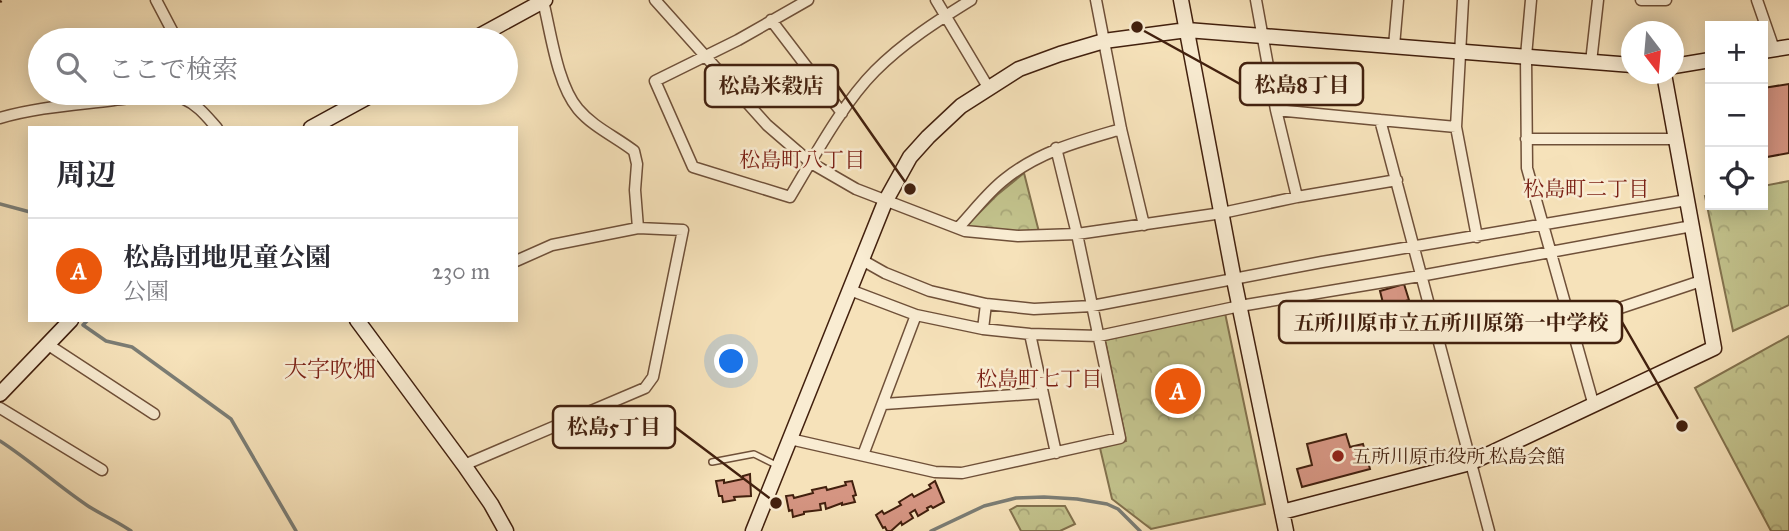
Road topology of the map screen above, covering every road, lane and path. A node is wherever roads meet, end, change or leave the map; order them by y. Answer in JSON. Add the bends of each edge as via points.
{"nodes":[{"id":1,"x":156,"y":0,"type":"edge"},
{"id":2,"x":655,"y":0,"type":"edge"},
{"id":3,"x":808,"y":0,"type":"edge"},
{"id":4,"x":936,"y":0,"type":"edge"},
{"id":5,"x":971,"y":0,"type":"edge"},
{"id":6,"x":1096,"y":0,"type":"edge"},
{"id":7,"x":1181,"y":0,"type":"edge"},
{"id":8,"x":1256,"y":0,"type":"edge"},
{"id":9,"x":1398,"y":0,"type":"edge"},
{"id":10,"x":1463,"y":0,"type":"edge"},
{"id":11,"x":1531,"y":0,"type":"edge"},
{"id":12,"x":1598,"y":0,"type":"edge"},
{"id":13,"x":1641,"y":0,"type":"edge"},
{"id":14,"x":1665,"y":0,"type":"edge"},
{"id":15,"x":1757,"y":0,"type":"edge"},
{"id":16,"x":544,"y":1,"type":"edge"},
{"id":17,"x":946,"y":16,"type":"junction"},
{"id":18,"x":771,"y":20,"type":"junction"},
{"id":19,"x":171,"y":28,"type":"edge"},
{"id":20,"x":494,"y":28,"type":"edge"},
{"id":21,"x":1187,"y":30,"type":"junction"},
{"id":22,"x":1262,"y":36,"type":"junction"},
{"id":23,"x":1104,"y":41,"type":"junction"},
{"id":24,"x":1394,"y":46,"type":"junction"},
{"id":25,"x":1775,"y":49,"type":"edge"},
{"id":26,"x":1459,"y":51,"type":"junction"},
{"id":27,"x":706,"y":56,"type":"junction"},
{"id":28,"x":1526,"y":57,"type":"junction"},
{"id":29,"x":1705,"y":61,"type":"edge"},
{"id":30,"x":1591,"y":62,"type":"junction"},
{"id":31,"x":1621,"y":64,"type":"edge"},
{"id":32,"x":1684,"y":64,"type":"edge"},
{"id":33,"x":1666,"y":84,"type":"edge"},
{"id":34,"x":988,"y":88,"type":"junction"},
{"id":35,"x":59,"y":105,"type":"edge"},
{"id":36,"x":195,"y":105,"type":"edge"},
{"id":37,"x":353,"y":105,"type":"edge"},
{"id":38,"x":1276,"y":110,"type":"junction"},
{"id":39,"x":842,"y":113,"type":"junction"},
{"id":40,"x":0,"y":118,"type":"edge"},
{"id":41,"x":1380,"y":120,"type":"junction"},
{"id":42,"x":215,"y":126,"type":"edge"},
{"id":43,"x":315,"y":126,"type":"edge"},
{"id":44,"x":1456,"y":127,"type":"junction"},
{"id":45,"x":1121,"y":128,"type":"junction"},
{"id":46,"x":1526,"y":139,"type":"junction"},
{"id":47,"x":1677,"y":139,"type":"junction"},
{"id":48,"x":1056,"y":148,"type":"junction"},
{"id":49,"x":811,"y":163,"type":"junction"},
{"id":50,"x":1397,"y":180,"type":"junction"},
{"id":51,"x":1297,"y":197,"type":"junction"},
{"id":52,"x":1688,"y":200,"type":"junction"},
{"id":53,"x":885,"y":202,"type":"junction"},
{"id":54,"x":1222,"y":213,"type":"junction"},
{"id":55,"x":1544,"y":224,"type":"junction"},
{"id":56,"x":1144,"y":225,"type":"junction"},
{"id":57,"x":1692,"y":226,"type":"junction"},
{"id":58,"x":959,"y":227,"type":"junction"},
{"id":59,"x":638,"y":228,"type":"junction"},
{"id":60,"x":1077,"y":234,"type":"junction"},
{"id":61,"x":1476,"y":236,"type":"junction"},
{"id":62,"x":1413,"y":248,"type":"junction"},
{"id":63,"x":1551,"y":251,"type":"junction"},
{"id":64,"x":518,"y":260,"type":"edge"},
{"id":65,"x":862,"y":260,"type":"junction"},
{"id":66,"x":1420,"y":276,"type":"junction"},
{"id":67,"x":1234,"y":280,"type":"junction"},
{"id":68,"x":1701,"y":281,"type":"junction"},
{"id":69,"x":850,"y":290,"type":"junction"},
{"id":70,"x":986,"y":304,"type":"junction"},
{"id":71,"x":1092,"y":306,"type":"junction"},
{"id":72,"x":1240,"y":306,"type":"junction"},
{"id":73,"x":916,"y":315,"type":"junction"},
{"id":74,"x":69,"y":322,"type":"edge"},
{"id":75,"x":358,"y":322,"type":"edge"},
{"id":76,"x":1572,"y":324,"type":"junction"},
{"id":77,"x":983,"y":330,"type":"junction"},
{"id":78,"x":1030,"y":334,"type":"junction"},
{"id":79,"x":1099,"y":336,"type":"junction"},
{"id":80,"x":47,"y":344,"type":"junction"},
{"id":81,"x":1043,"y":393,"type":"junction"},
{"id":82,"x":0,"y":394,"type":"edge"},
{"id":83,"x":884,"y":404,"type":"junction"},
{"id":84,"x":1594,"y":406,"type":"junction"},
{"id":85,"x":0,"y":408,"type":"edge"},
{"id":86,"x":154,"y":414,"type":"dead end"},
{"id":87,"x":790,"y":439,"type":"junction"},
{"id":88,"x":1056,"y":453,"type":"junction"},
{"id":89,"x":863,"y":455,"type":"junction"},
{"id":90,"x":712,"y":461,"type":"dead end"},
{"id":91,"x":1470,"y":463,"type":"junction"},
{"id":92,"x":464,"y":465,"type":"junction"},
{"id":93,"x":779,"y":467,"type":"junction"},
{"id":94,"x":102,"y":470,"type":"dead end"},
{"id":95,"x":1282,"y":512,"type":"junction"},
{"id":96,"x":506,"y":531,"type":"edge"},
{"id":97,"x":753,"y":531,"type":"edge"},
{"id":98,"x":1286,"y":531,"type":"edge"},
{"id":99,"x":1489,"y":531,"type":"edge"}],
"edges":[{"from":1,"to":19,"type":"street"},
{"from":2,"to":27,"type":"street"},
{"from":3,"to":18,"type":"street"},
{"from":4,"to":17,"type":"street"},
{"from":5,"to":17,"type":"street"},
{"from":6,"to":23,"type":"street"},
{"from":7,"to":21,"type":"street"},
{"from":8,"to":22,"type":"street"},
{"from":9,"to":24,"type":"street"},
{"from":10,"to":26,"type":"street"},
{"from":11,"to":28,"type":"street"},
{"from":12,"to":30,"type":"street"},
{"from":13,"to":14,"type":"street"},
{"from":15,"to":25,"type":"street"},
{"from":16,"to":20,"type":"street"},
{"from":16,"to":59,"type":"street","via":[[568,92],[592,123],[634,151]]},
{"from":17,"to":34,"type":"street"},
{"from":17,"to":39,"type":"street","via":[[904,44],[873,73]]},
{"from":18,"to":27,"type":"street"},
{"from":18,"to":39,"type":"street"},
{"from":21,"to":22,"type":"street"},
{"from":21,"to":23,"type":"street"},
{"from":21,"to":54,"type":"street"},
{"from":22,"to":24,"type":"street"},
{"from":22,"to":38,"type":"street"},
{"from":23,"to":34,"type":"street","via":[[1019,69]]},
{"from":23,"to":45,"type":"street"},
{"from":24,"to":26,"type":"street"},
{"from":26,"to":28,"type":"street"},
{"from":26,"to":44,"type":"street"},
{"from":27,"to":49,"type":"street","via":[[767,125]]},
{"from":27,"to":49,"type":"street","via":[[655,81],[693,167],[790,197]]},
{"from":28,"to":30,"type":"street"},
{"from":28,"to":46,"type":"street"},
{"from":29,"to":32,"type":"street"},
{"from":30,"to":31,"type":"street"},
{"from":33,"to":47,"type":"street"},
{"from":34,"to":53,"type":"street","via":[[928,137],[910,157]]},
{"from":35,"to":40,"type":"street"},
{"from":36,"to":42,"type":"street"},
{"from":37,"to":43,"type":"street"},
{"from":38,"to":41,"type":"street"},
{"from":38,"to":51,"type":"street"},
{"from":39,"to":49,"type":"street"},
{"from":41,"to":44,"type":"street"},
{"from":41,"to":50,"type":"street"},
{"from":44,"to":61,"type":"street"},
{"from":45,"to":48,"type":"street"},
{"from":45,"to":56,"type":"street"},
{"from":46,"to":47,"type":"street"},
{"from":46,"to":55,"type":"street","via":[[1527,168]]},
{"from":47,"to":52,"type":"street"},
{"from":48,"to":58,"type":"street","via":[[1004,179]]},
{"from":48,"to":60,"type":"street"},
{"from":49,"to":53,"type":"street"},
{"from":50,"to":51,"type":"street"},
{"from":50,"to":62,"type":"street"},
{"from":51,"to":54,"type":"street"},
{"from":52,"to":55,"type":"street"},
{"from":52,"to":57,"type":"street"},
{"from":53,"to":58,"type":"street"},
{"from":53,"to":65,"type":"street"},
{"from":54,"to":56,"type":"street"},
{"from":54,"to":67,"type":"street"},
{"from":55,"to":61,"type":"street"},
{"from":55,"to":63,"type":"street"},
{"from":56,"to":60,"type":"street"},
{"from":57,"to":63,"type":"street"},
{"from":57,"to":68,"type":"street"},
{"from":58,"to":60,"type":"street","via":[[1018,236]]},
{"from":59,"to":64,"type":"street","via":[[552,245]]},
{"from":59,"to":92,"type":"street","via":[[683,230],[653,377],[645,388]]},
{"from":60,"to":71,"type":"street"},
{"from":61,"to":62,"type":"street"},
{"from":62,"to":66,"type":"street"},
{"from":62,"to":67,"type":"street"},
{"from":63,"to":66,"type":"street"},
{"from":63,"to":76,"type":"street"},
{"from":65,"to":69,"type":"street"},
{"from":65,"to":70,"type":"street","via":[[930,291]]},
{"from":66,"to":72,"type":"street"},
{"from":66,"to":91,"type":"street"},
{"from":67,"to":71,"type":"street"},
{"from":67,"to":72,"type":"street"},
{"from":68,"to":76,"type":"street"},
{"from":68,"to":84,"type":"street","via":[[1714,348]]},
{"from":69,"to":73,"type":"street"},
{"from":69,"to":87,"type":"street"},
{"from":70,"to":71,"type":"street","via":[[1034,309]]},
{"from":70,"to":77,"type":"street"},
{"from":71,"to":79,"type":"street"},
{"from":72,"to":79,"type":"street"},
{"from":72,"to":95,"type":"street"},
{"from":73,"to":77,"type":"street"},
{"from":73,"to":83,"type":"street"},
{"from":74,"to":80,"type":"street"},
{"from":75,"to":92,"type":"street"},
{"from":76,"to":84,"type":"street"},
{"from":77,"to":78,"type":"street"},
{"from":78,"to":79,"type":"street"},
{"from":78,"to":81,"type":"street"},
{"from":79,"to":88,"type":"street","via":[[1120,438]]},
{"from":80,"to":82,"type":"street"},
{"from":80,"to":86,"type":"street"},
{"from":81,"to":83,"type":"street"},
{"from":81,"to":88,"type":"street"},
{"from":83,"to":89,"type":"street"},
{"from":84,"to":91,"type":"street"},
{"from":85,"to":94,"type":"street"},
{"from":87,"to":89,"type":"street"},
{"from":87,"to":93,"type":"street"},
{"from":88,"to":89,"type":"street","via":[[962,474]]},
{"from":90,"to":93,"type":"lane","via":[[754,454]]},
{"from":91,"to":95,"type":"street"},
{"from":91,"to":99,"type":"street"},
{"from":92,"to":96,"type":"street"},
{"from":93,"to":97,"type":"street"},
{"from":95,"to":98,"type":"street"}]}
